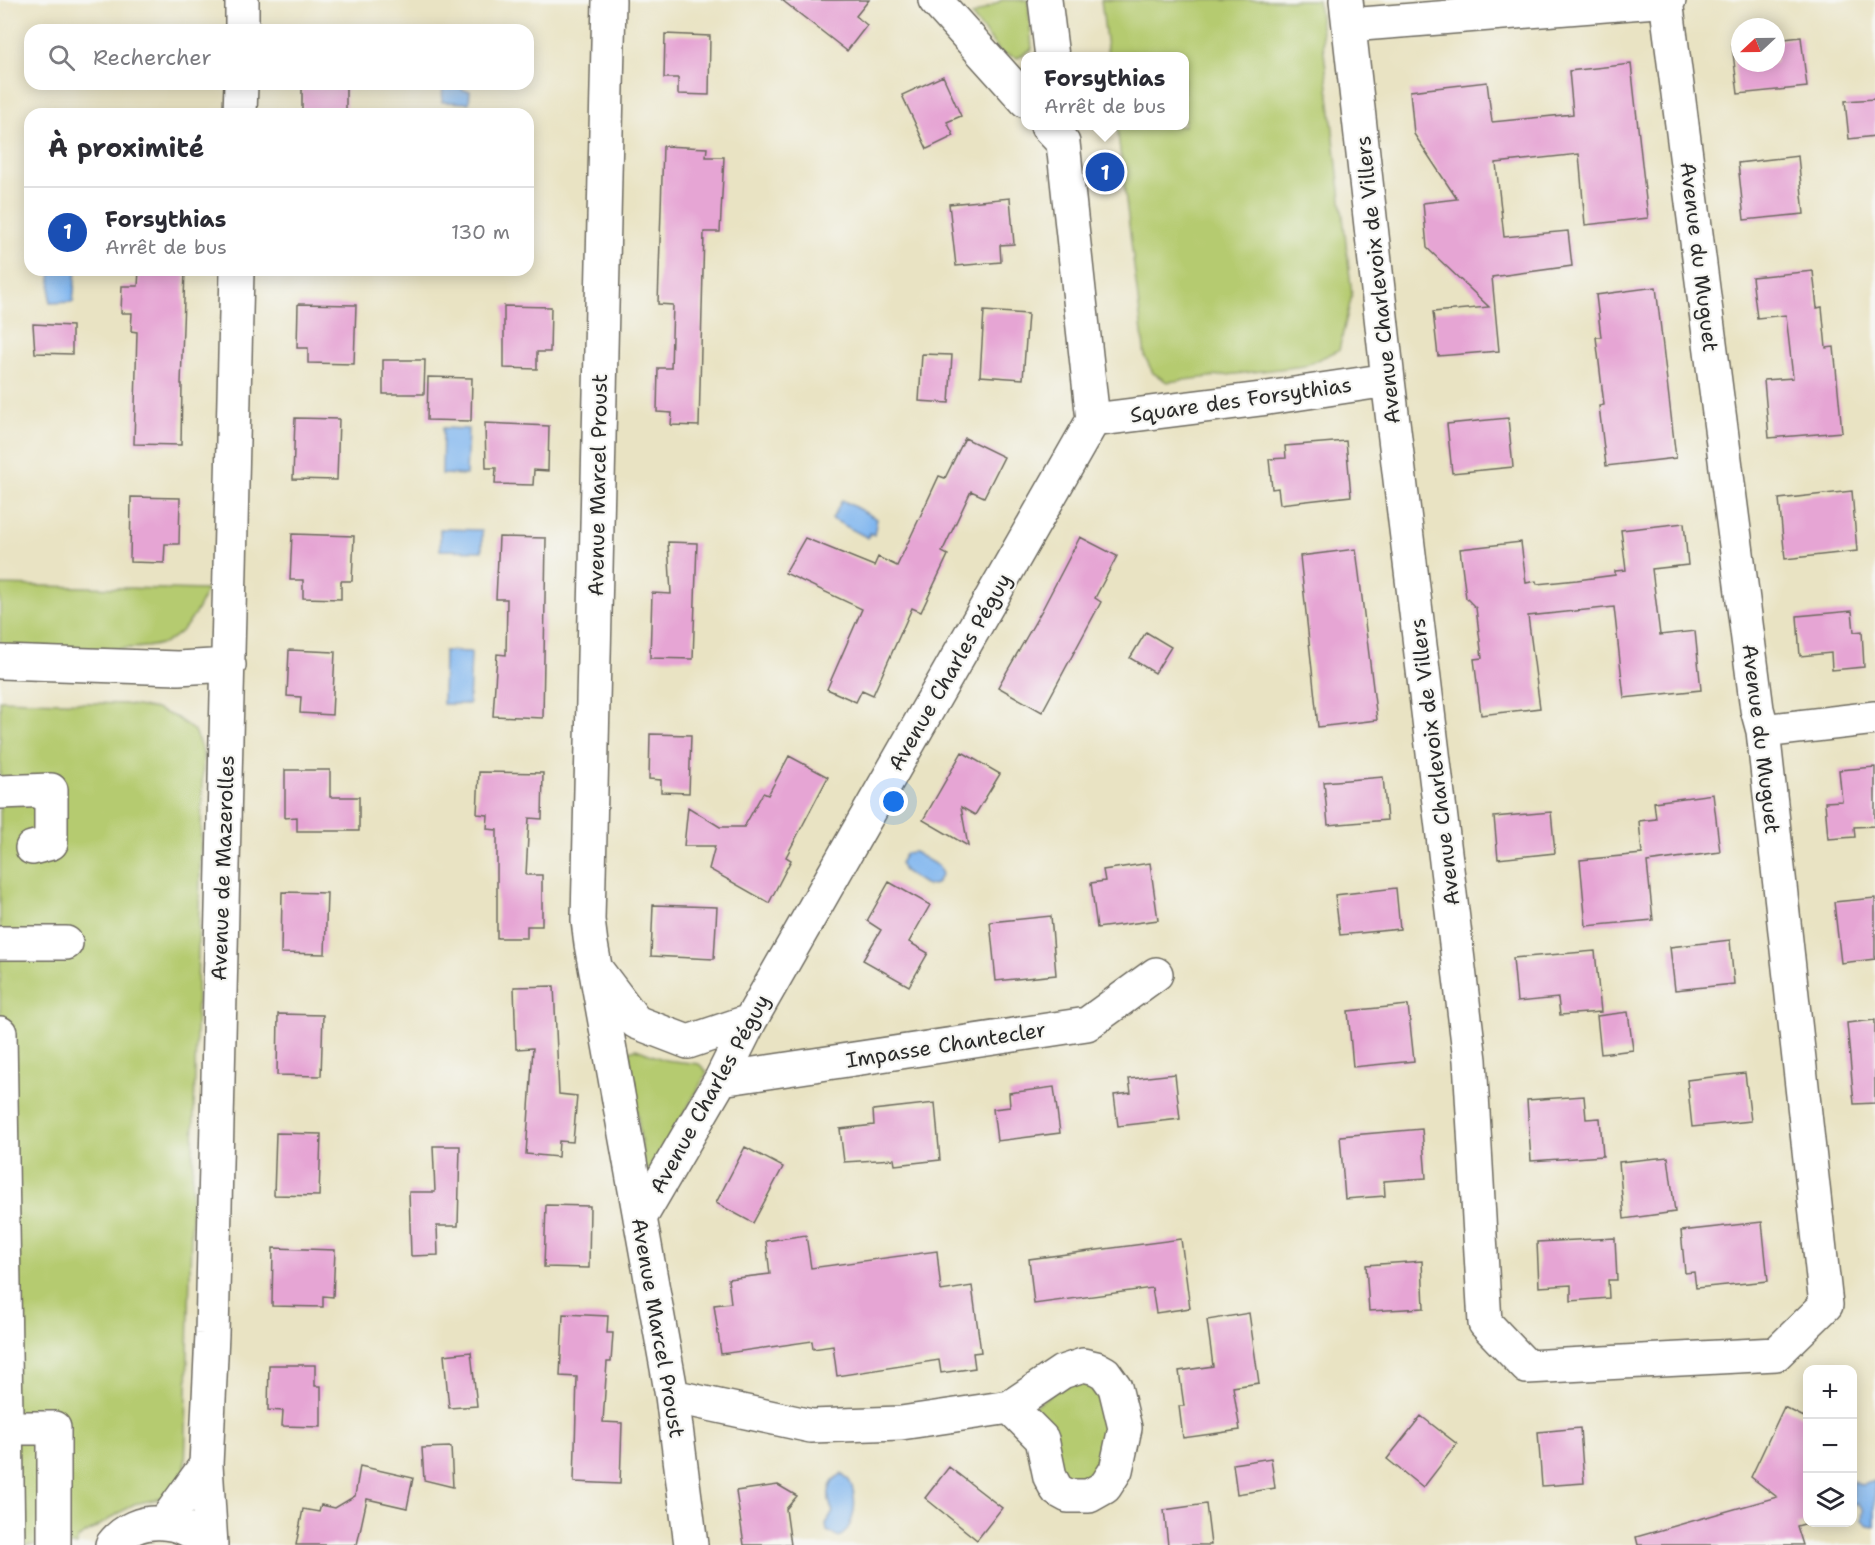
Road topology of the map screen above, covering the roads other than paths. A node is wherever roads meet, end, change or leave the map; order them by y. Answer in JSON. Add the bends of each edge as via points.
{"nodes":[{"id":1,"x":242,"y":0,"type":"edge"},
{"id":2,"x":609,"y":0,"type":"edge"},
{"id":3,"x":935,"y":0,"type":"edge"},
{"id":4,"x":1045,"y":0,"type":"edge"},
{"id":5,"x":1668,"y":0,"type":"edge"},
{"id":6,"x":1347,"y":12,"type":"edge"},
{"id":7,"x":242,"y":24,"type":"edge"},
{"id":8,"x":1051,"y":52,"type":"edge"},
{"id":9,"x":241,"y":90,"type":"edge"},
{"id":10,"x":1021,"y":95,"type":"edge"},
{"id":11,"x":240,"y":108,"type":"edge"},
{"id":12,"x":1057,"y":132,"type":"edge"},
{"id":13,"x":237,"y":276,"type":"edge"},
{"id":14,"x":1388,"y":380,"type":"junction"},
{"id":15,"x":1094,"y":420,"type":"junction"},
{"id":16,"x":0,"y":662,"type":"edge"},
{"id":17,"x":229,"y":665,"type":"junction"},
{"id":18,"x":1875,"y":718,"type":"edge"},
{"id":19,"x":1763,"y":730,"type":"junction"},
{"id":20,"x":0,"y":792,"type":"edge"},
{"id":21,"x":32,"y":848,"type":"dead end"},
{"id":22,"x":0,"y":943,"type":"edge"},
{"id":23,"x":66,"y":943,"type":"dead end"},
{"id":24,"x":596,"y":969,"type":"junction"},
{"id":25,"x":1156,"y":974,"type":"dead end"},
{"id":26,"x":750,"y":1021,"type":"junction"},
{"id":27,"x":0,"y":1033,"type":"edge"},
{"id":28,"x":722,"y":1079,"type":"junction"},
{"id":29,"x":640,"y":1218,"type":"junction"},
{"id":30,"x":1671,"y":1359,"type":"joint"},
{"id":31,"x":672,"y":1396,"type":"junction"},
{"id":32,"x":1010,"y":1407,"type":"dead end"},
{"id":33,"x":4,"y":1430,"type":"edge"},
{"id":34,"x":206,"y":1466,"type":"junction"},
{"id":35,"x":165,"y":1522,"type":"junction"},
{"id":36,"x":8,"y":1545,"type":"edge"},
{"id":37,"x":54,"y":1545,"type":"edge"},
{"id":38,"x":112,"y":1545,"type":"edge"},
{"id":39,"x":210,"y":1545,"type":"edge"},
{"id":40,"x":691,"y":1545,"type":"edge"}],
"edges":[{"from":1,"to":7,"type":"street"},
{"from":2,"to":24,"type":"street","name":"Avenue Marcel Proust","via":[[588,920]]},
{"from":3,"to":10,"type":"street"},
{"from":4,"to":8,"type":"street"},
{"from":5,"to":6,"type":"street"},
{"from":5,"to":19,"type":"street","name":"Avenue du Muguet"},
{"from":6,"to":14,"type":"street","name":"Avenue Charlevoix de Villers"},
{"from":9,"to":11,"type":"street"},
{"from":12,"to":15,"type":"street"},
{"from":13,"to":17,"type":"street","name":"Avenue de Mazerolles"},
{"from":14,"to":15,"type":"street","name":"Square des Forsythias"},
{"from":14,"to":30,"type":"street","name":"Avenue Charlevoix de Villers","via":[[1470,1060],[1485,1323],[1527,1367]]},
{"from":15,"to":26,"type":"street","name":"Avenue Charles Péguy"},
{"from":16,"to":17,"type":"street","via":[[178,668]]},
{"from":17,"to":34,"type":"street","name":"Avenue de Mazerolles"},
{"from":18,"to":19,"type":"street"},
{"from":19,"to":30,"type":"street","name":"Avenue du Muguet","via":[[1826,1305],[1776,1354]]},
{"from":20,"to":21,"type":"street","via":[[51,790],[51,843]]},
{"from":22,"to":23,"type":"street"},
{"from":24,"to":26,"type":"street","name":"Avenue Marcel Proust","via":[[636,1022],[688,1042]]},
{"from":24,"to":29,"type":"street","name":"Avenue Marcel Proust"},
{"from":25,"to":28,"type":"street","name":"Impasse Chantecler","via":[[1087,1024]]},
{"from":26,"to":28,"type":"street","name":"Avenue Charles Péguy"},
{"from":27,"to":33,"type":"street"},
{"from":28,"to":29,"type":"street","name":"Avenue Charles Péguy"},
{"from":29,"to":31,"type":"street","name":"Avenue Marcel Proust"},
{"from":31,"to":32,"type":"street","via":[[811,1426],[901,1423]]},
{"from":31,"to":40,"type":"street","name":"Avenue Marcel Proust"},
{"from":33,"to":36,"type":"street"},
{"from":33,"to":37,"type":"street","via":[[54,1428]]},
{"from":34,"to":35,"type":"street"},
{"from":34,"to":39,"type":"street","name":"Avenue de Mazerolles"},
{"from":35,"to":38,"type":"street","via":[[130,1530]]},
{"from":35,"to":39,"type":"street","via":[[191,1530]]}]}
